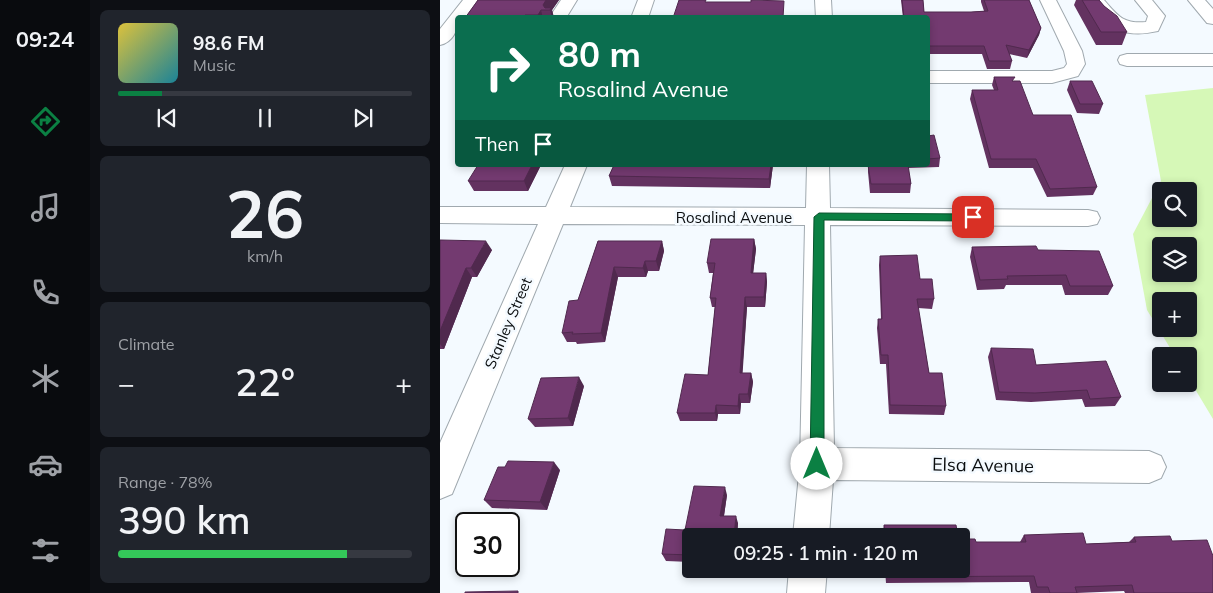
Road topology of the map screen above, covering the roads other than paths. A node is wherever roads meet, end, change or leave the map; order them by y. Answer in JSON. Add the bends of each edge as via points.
{"nodes":[{"id":1,"x":569,"y":0,"type":"edge"},
{"id":2,"x":646,"y":0,"type":"edge"},
{"id":3,"x":823,"y":0,"type":"edge"},
{"id":4,"x":1048,"y":0,"type":"edge"},
{"id":5,"x":1095,"y":0,"type":"edge"},
{"id":6,"x":1143,"y":0,"type":"edge"},
{"id":7,"x":1196,"y":0,"type":"edge"},
{"id":8,"x":440,"y":12,"type":"edge"},
{"id":9,"x":463,"y":12,"type":"edge"},
{"id":10,"x":559,"y":15,"type":"edge"},
{"id":11,"x":640,"y":15,"type":"edge"},
{"id":12,"x":824,"y":15,"type":"edge"},
{"id":13,"x":1213,"y":19,"type":"edge"},
{"id":14,"x":455,"y":24,"type":"edge"},
{"id":15,"x":448,"y":35,"type":"edge"},
{"id":16,"x":1127,"y":60,"type":"dead end"},
{"id":17,"x":1213,"y":60,"type":"edge"},
{"id":18,"x":930,"y":77,"type":"edge"},
{"id":19,"x":575,"y":167,"type":"edge"},
{"id":20,"x":818,"y":167,"type":"edge"},
{"id":21,"x":440,"y":215,"type":"edge"},
{"id":22,"x":554,"y":216,"type":"junction"},
{"id":23,"x":819,"y":217,"type":"junction"},
{"id":24,"x":1088,"y":218,"type":"dead end"},
{"id":25,"x":817,"y":464,"type":"junction"},
{"id":26,"x":1148,"y":467,"type":"dead end"},
{"id":27,"x":440,"y":482,"type":"edge"},
{"id":28,"x":812,"y":528,"type":"edge"},
{"id":29,"x":807,"y":578,"type":"edge"},
{"id":30,"x":806,"y":593,"type":"edge"}],
"edges":[{"from":1,"to":10,"type":"street"},
{"from":2,"to":11,"type":"street"},
{"from":3,"to":12,"type":"street"},
{"from":4,"to":18,"type":"street","via":[[1073,51],[1076,64],[1071,72],[1052,77]]},
{"from":5,"to":6,"type":"street","via":[[1118,26],[1131,30],[1152,28],[1157,16]]},
{"from":7,"to":13,"type":"street"},
{"from":8,"to":9,"type":"street"},
{"from":14,"to":15,"type":"street"},
{"from":16,"to":17,"type":"street"},
{"from":19,"to":22,"type":"street","name":"Stanley Street"},
{"from":20,"to":23,"type":"street"},
{"from":21,"to":22,"type":"street","name":"Rosalind Avenue"},
{"from":22,"to":23,"type":"street","name":"Rosalind Avenue"},
{"from":22,"to":27,"type":"street","name":"Stanley Street"},
{"from":23,"to":24,"type":"street","name":"Rosalind Avenue"},
{"from":23,"to":25,"type":"street"},
{"from":25,"to":26,"type":"street","name":"Elsa Avenue"},
{"from":25,"to":28,"type":"street"},
{"from":29,"to":30,"type":"street"}]}
